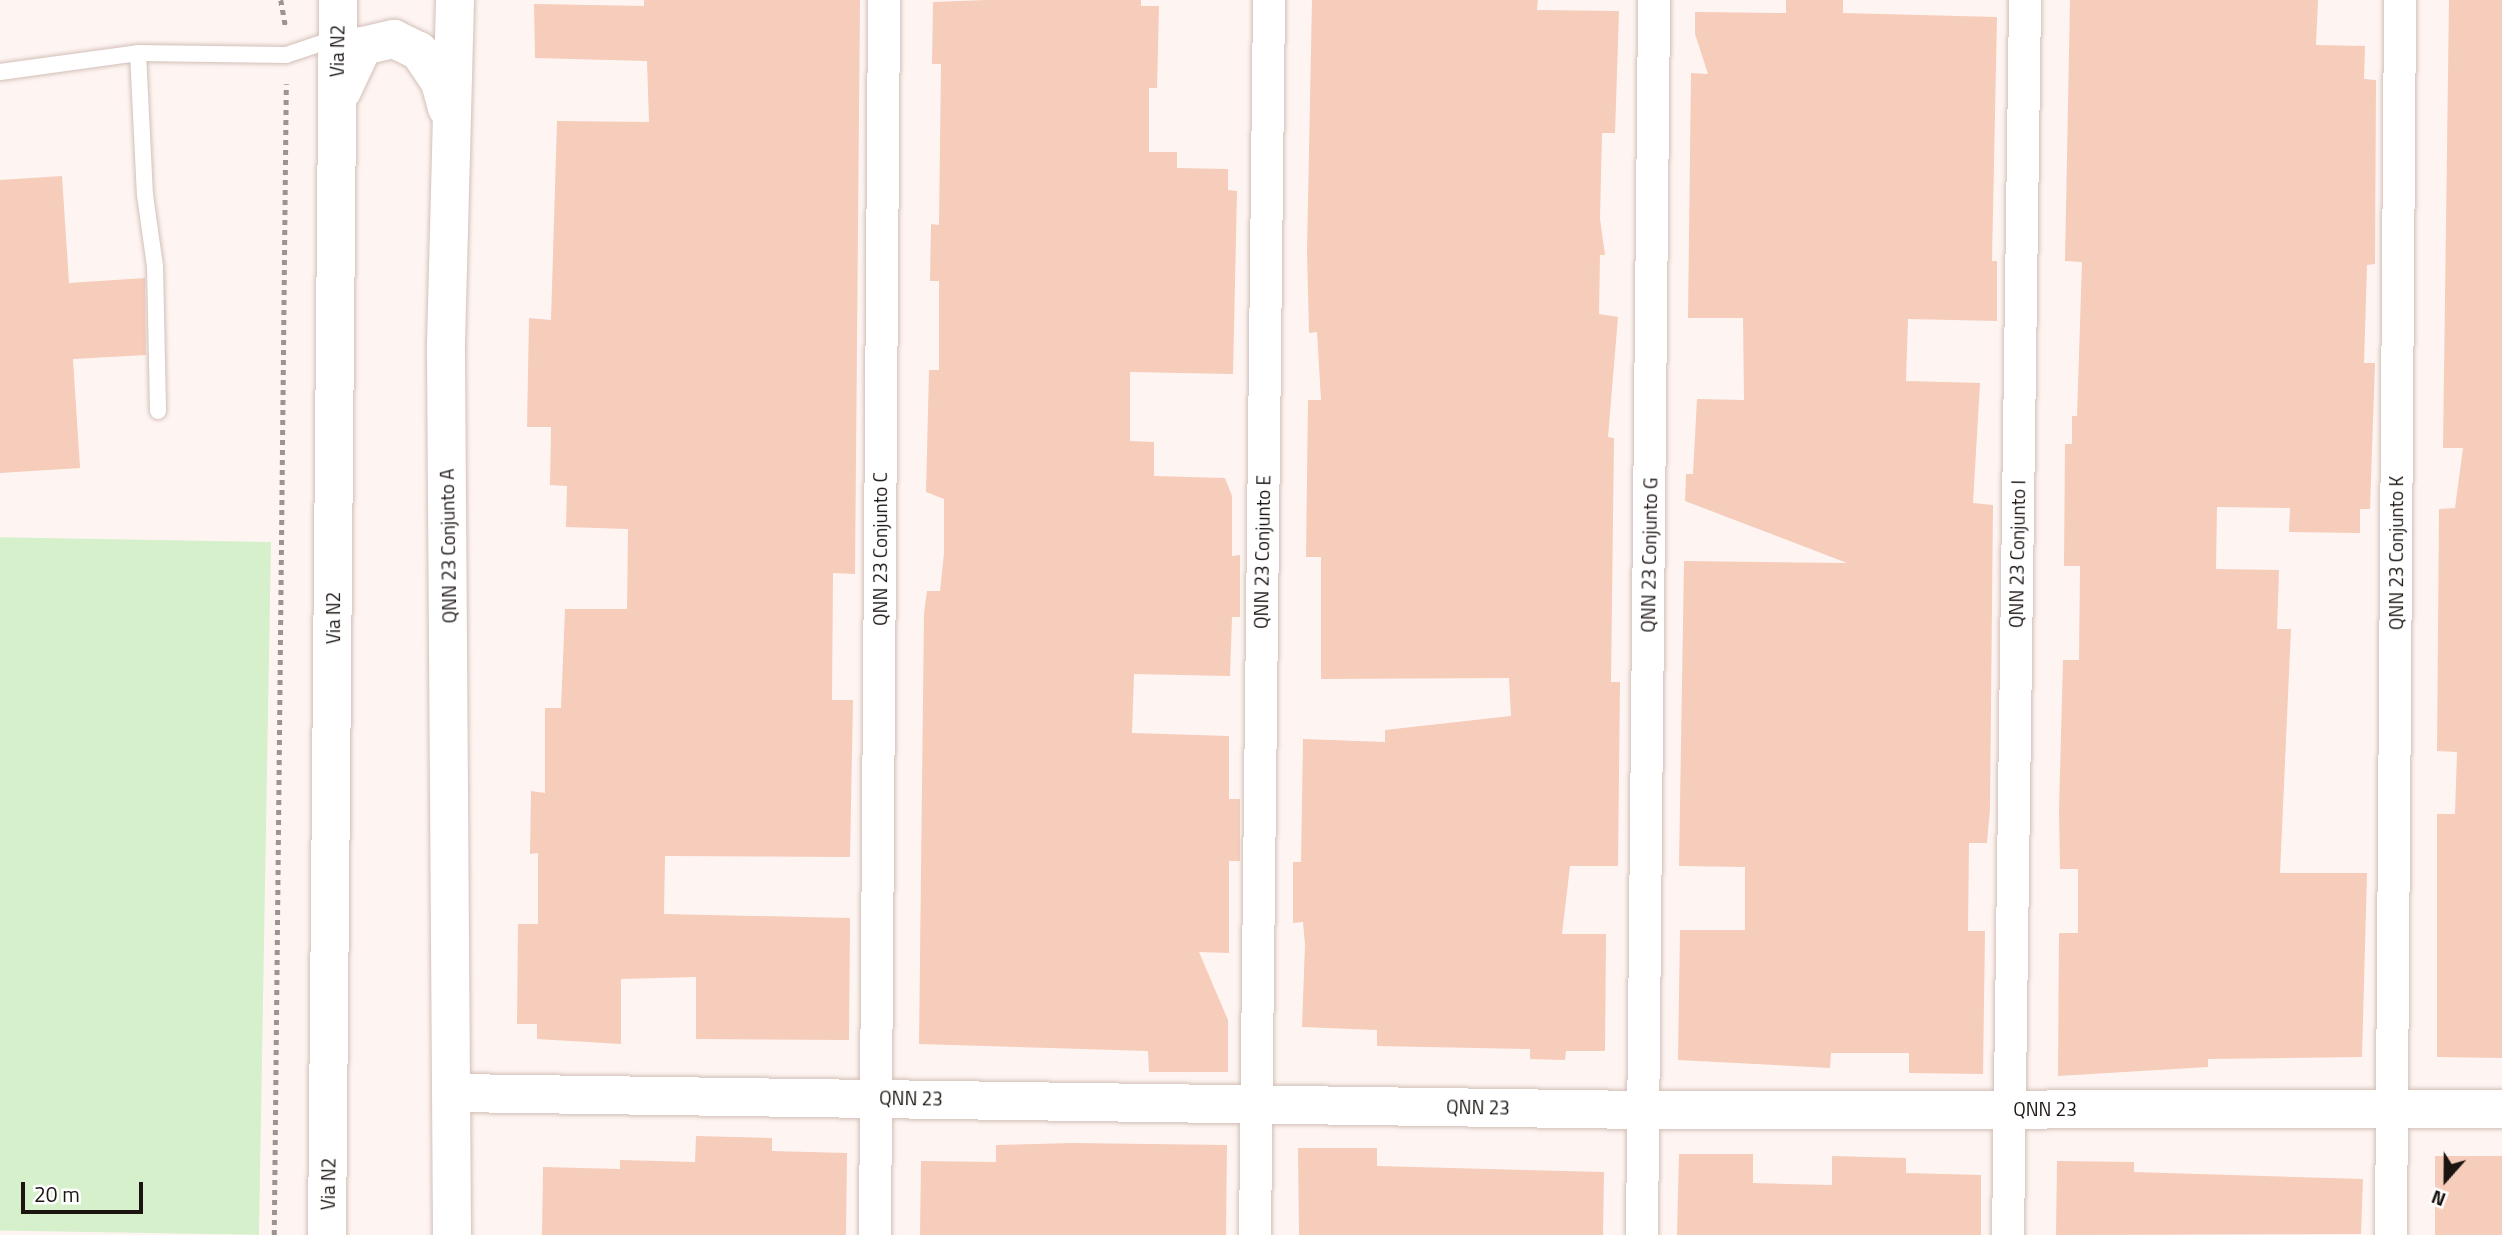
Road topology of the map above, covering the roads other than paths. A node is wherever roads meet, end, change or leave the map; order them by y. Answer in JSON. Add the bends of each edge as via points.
{"nodes":[{"id":1,"x":338,"y":0,"type":"edge"},
{"id":2,"x":455,"y":0,"type":"edge"},
{"id":3,"x":884,"y":0,"type":"edge"},
{"id":4,"x":1269,"y":0,"type":"edge"},
{"id":5,"x":1654,"y":0,"type":"edge"},
{"id":6,"x":2025,"y":0,"type":"edge"},
{"id":7,"x":2400,"y":0,"type":"edge"},
{"id":8,"x":337,"y":38,"type":"junction"},
{"id":9,"x":138,"y":53,"type":"junction"},
{"id":10,"x":0,"y":72,"type":"edge"},
{"id":11,"x":337,"y":115,"type":"junction"},
{"id":12,"x":450,"y":120,"type":"junction"},
{"id":13,"x":158,"y":411,"type":"dead end"},
{"id":14,"x":454,"y":1093,"type":"junction"},
{"id":15,"x":875,"y":1098,"type":"junction"},
{"id":16,"x":1255,"y":1104,"type":"junction"},
{"id":17,"x":2392,"y":1107,"type":"junction"},
{"id":18,"x":2009,"y":1109,"type":"junction"},
{"id":19,"x":1644,"y":1110,"type":"junction"},
{"id":20,"x":2502,"y":1110,"type":"edge"},
{"id":21,"x":327,"y":1235,"type":"edge"},
{"id":22,"x":452,"y":1235,"type":"edge"},
{"id":23,"x":875,"y":1235,"type":"edge"},
{"id":24,"x":1255,"y":1235,"type":"edge"},
{"id":25,"x":1642,"y":1235,"type":"edge"},
{"id":26,"x":2008,"y":1235,"type":"edge"},
{"id":27,"x":2391,"y":1235,"type":"edge"}],
"edges":[{"from":1,"to":8,"type":"main road","name":"Via N2"},
{"from":2,"to":12,"type":"main road","name":"QNN 23 Conjunto A"},
{"from":3,"to":15,"type":"street","name":"QNN 23 Conjunto C"},
{"from":4,"to":16,"type":"street","name":"QNN 23 Conjunto E"},
{"from":5,"to":19,"type":"street","name":"QNN 23 Conjunto G"},
{"from":6,"to":18,"type":"street","name":"QNN 23 Conjunto I"},
{"from":7,"to":17,"type":"street","name":"QNN 23 Conjunto K"},
{"from":8,"to":9,"type":"lane","via":[[286,55]]},
{"from":8,"to":11,"type":"main road","name":"Via N2"},
{"from":9,"to":10,"type":"lane"},
{"from":9,"to":13,"type":"lane","via":[[145,195],[155,266]]},
{"from":11,"to":12,"type":"main road","via":[[345,74],[363,46],[394,39],[419,51],[440,82]]},
{"from":11,"to":21,"type":"main road","name":"Via N2"},
{"from":12,"to":14,"type":"main road","name":"QNN 23 Conjunto A","via":[[446,344]]},
{"from":14,"to":15,"type":"main road","name":"QNN 23"},
{"from":14,"to":22,"type":"main road","name":"QNN 23 Conjunto A"},
{"from":15,"to":16,"type":"main road","name":"QNN 23"},
{"from":15,"to":23,"type":"street","name":"QNN 23 Conjunto C"},
{"from":16,"to":19,"type":"main road","name":"QNN 23"},
{"from":16,"to":24,"type":"street","name":"QNN 23 Conjunto E"},
{"from":17,"to":18,"type":"main road","name":"QNN 23"},
{"from":17,"to":20,"type":"main road","name":"QNN 23"},
{"from":17,"to":27,"type":"street","name":"QNN 23 Conjunto K"},
{"from":18,"to":19,"type":"main road","name":"QNN 23"},
{"from":18,"to":26,"type":"street","name":"QNN 23 Conjunto I"},
{"from":19,"to":25,"type":"street","name":"QNN 23 Conjunto G"}]}
